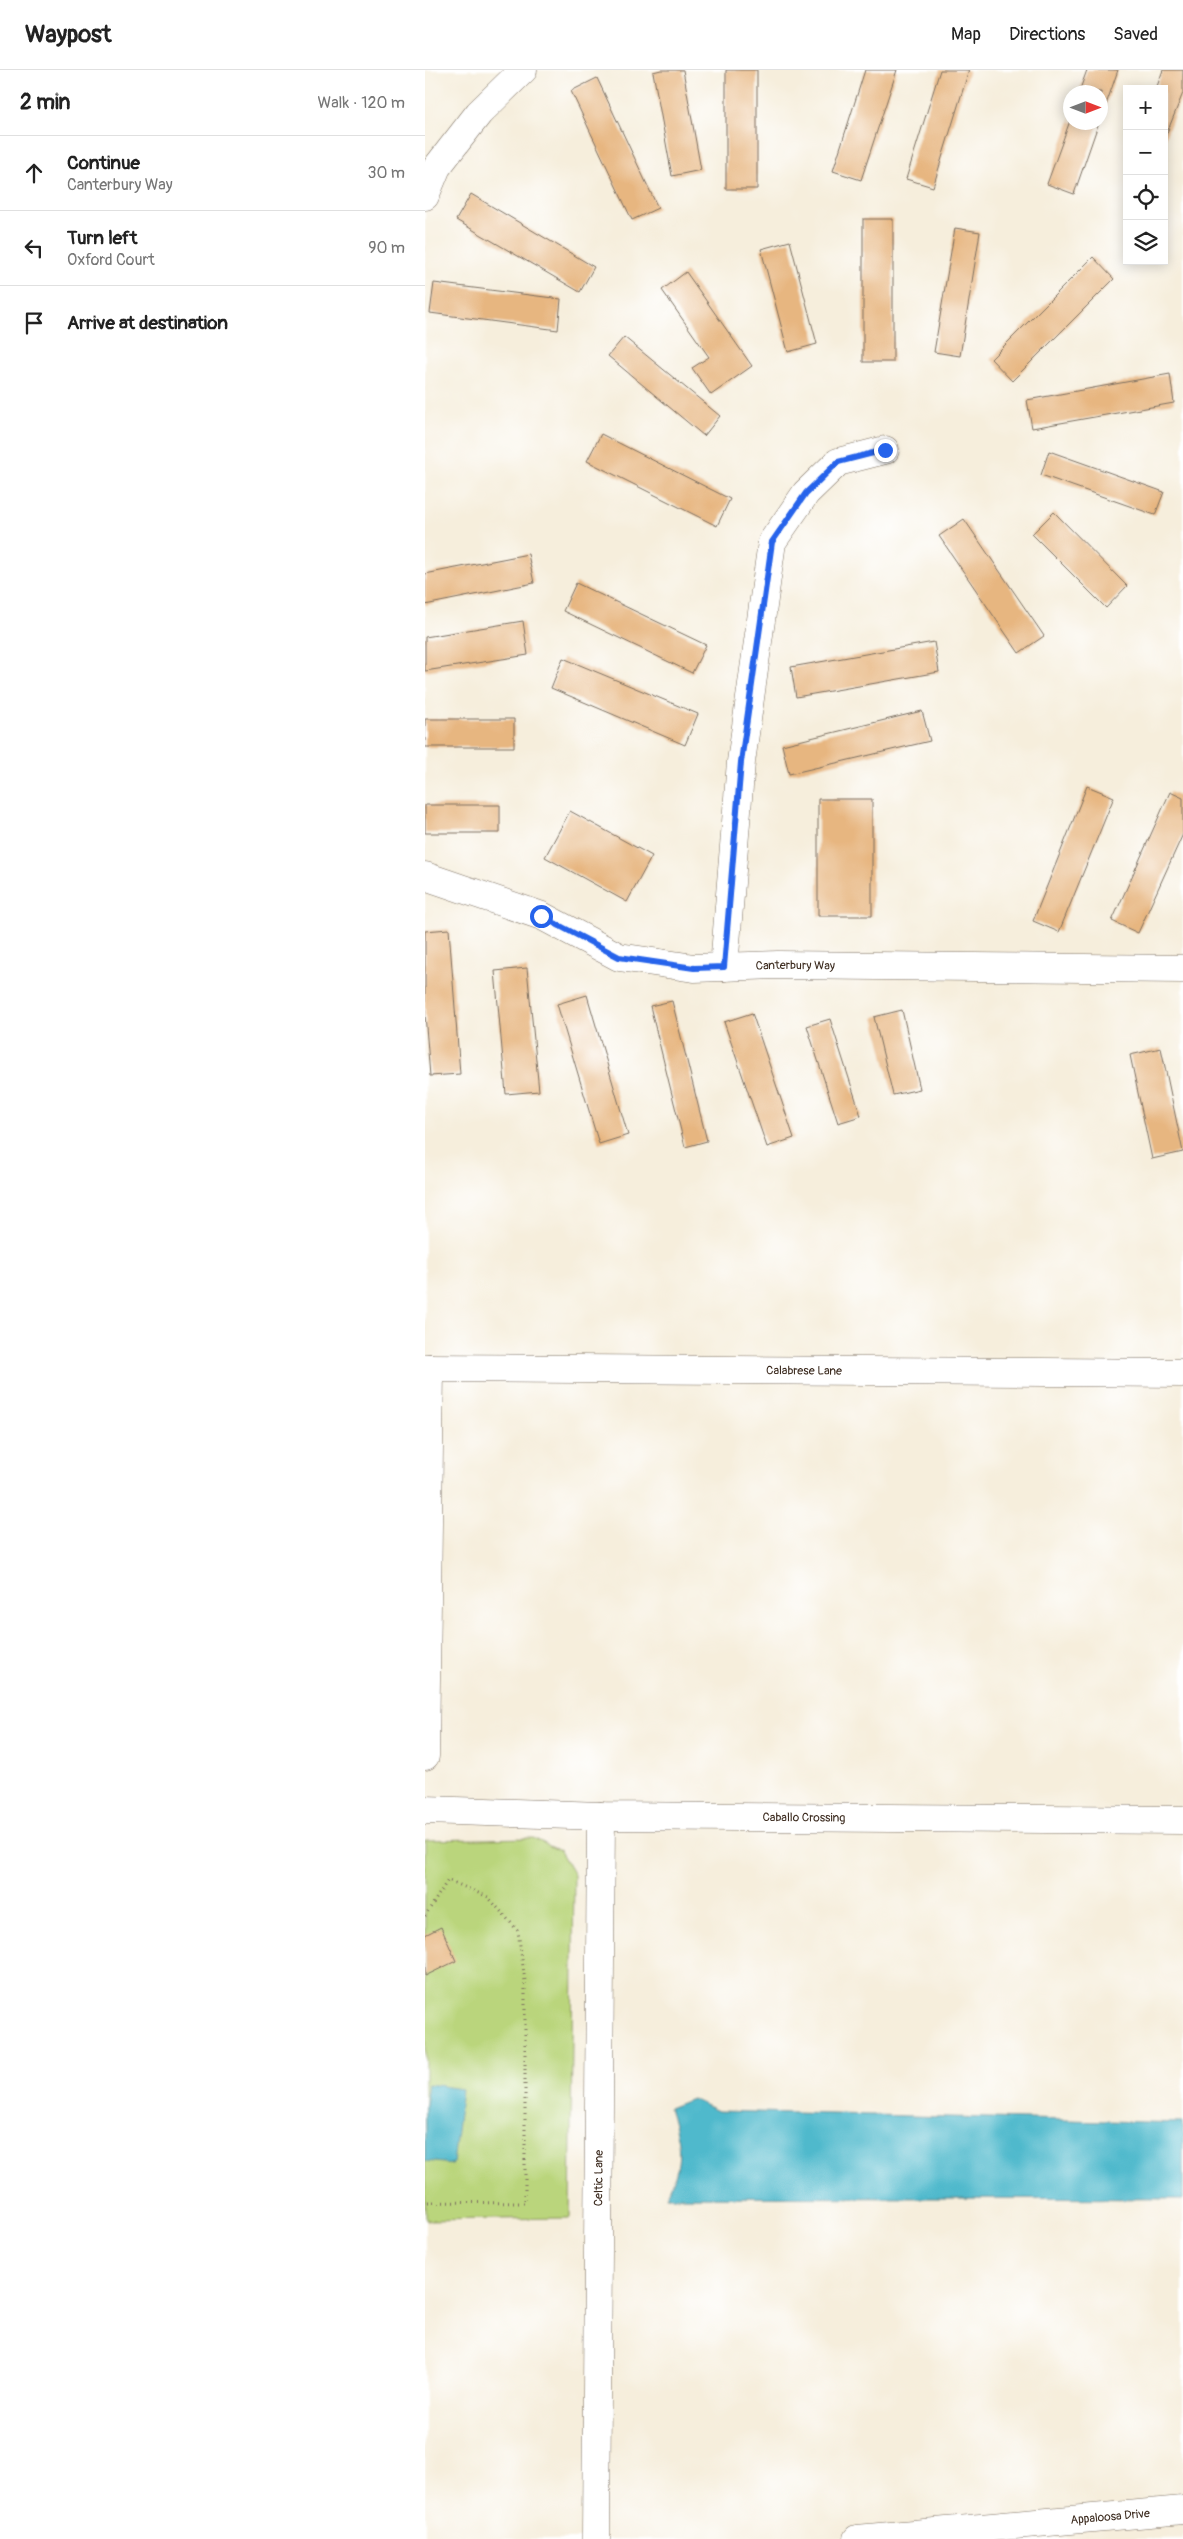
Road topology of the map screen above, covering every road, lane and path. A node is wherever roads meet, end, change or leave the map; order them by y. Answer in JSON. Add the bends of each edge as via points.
{"nodes":[{"id":1,"x":523,"y":70,"type":"edge"},
{"id":2,"x":425,"y":196,"type":"edge"},
{"id":3,"x":885,"y":450,"type":"dead end"},
{"id":4,"x":425,"y":876,"type":"edge"},
{"id":5,"x":724,"y":967,"type":"junction"},
{"id":6,"x":1183,"y":969,"type":"edge"},
{"id":7,"x":428,"y":1368,"type":"edge"},
{"id":8,"x":1183,"y":1373,"type":"edge"},
{"id":9,"x":425,"y":1756,"type":"edge"},
{"id":10,"x":425,"y":1810,"type":"edge"},
{"id":11,"x":601,"y":1816,"type":"junction"},
{"id":12,"x":1183,"y":1820,"type":"edge"},
{"id":13,"x":425,"y":1916,"type":"edge"},
{"id":14,"x":425,"y":2202,"type":"edge"},
{"id":15,"x":1183,"y":2510,"type":"edge"},
{"id":16,"x":596,"y":2539,"type":"edge"},
{"id":17,"x":857,"y":2539,"type":"edge"}],
"edges":[{"from":1,"to":2,"type":"street","via":[[479,113],[437,167]]},
{"from":3,"to":5,"type":"street","via":[[838,462],[806,493],[772,542],[741,762]]},
{"from":4,"to":5,"type":"street","name":"Canterbury Way","via":[[541,916],[619,957],[694,968]]},
{"from":5,"to":6,"type":"street","name":"Canterbury Way"},
{"from":7,"to":8,"type":"street","name":"Calabrese Lane"},
{"from":7,"to":9,"type":"street"},
{"from":10,"to":11,"type":"street","name":"Caballo Crossing"},
{"from":11,"to":12,"type":"street","name":"Caballo Crossing"},
{"from":11,"to":16,"type":"street","name":"Celtic Lane"},
{"from":13,"to":14,"type":"path","via":[[448,1880],[488,1897],[518,1931],[525,1980],[525,2203]]},
{"from":15,"to":17,"type":"street","name":"Appaloosa Drive"}]}
